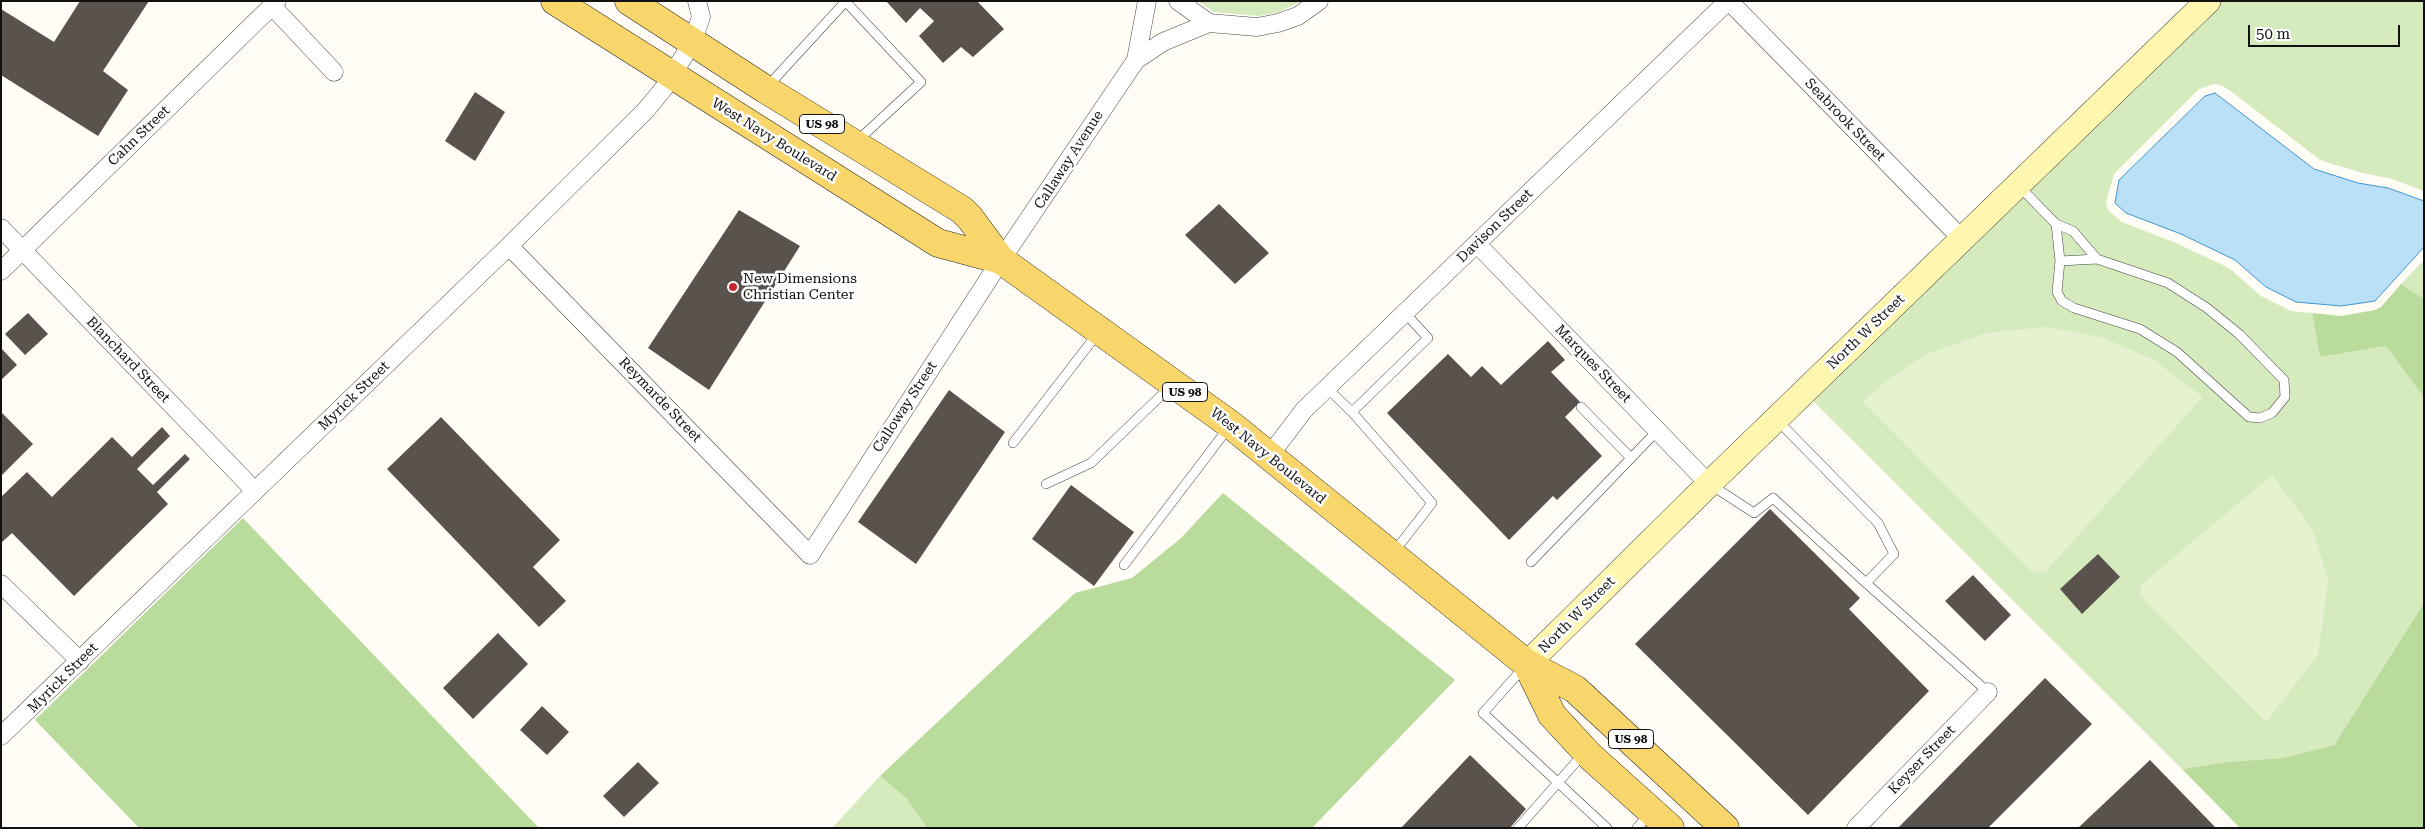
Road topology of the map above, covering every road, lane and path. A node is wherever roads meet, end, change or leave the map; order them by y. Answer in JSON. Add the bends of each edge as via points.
{"nodes":[{"id":1,"x":555,"y":1,"type":"edge"},
{"id":2,"x":629,"y":1,"type":"edge"},
{"id":3,"x":697,"y":1,"type":"edge"},
{"id":4,"x":1147,"y":1,"type":"edge"},
{"id":5,"x":1178,"y":1,"type":"edge"},
{"id":6,"x":1320,"y":1,"type":"edge"},
{"id":7,"x":1728,"y":1,"type":"edge"},
{"id":8,"x":2208,"y":1,"type":"edge"},
{"id":9,"x":846,"y":2,"type":"edge"},
{"id":10,"x":275,"y":4,"type":"edge"},
{"id":11,"x":1209,"y":23,"type":"junction"},
{"id":12,"x":692,"y":43,"type":"junction"},
{"id":13,"x":1136,"y":60,"type":"junction"},
{"id":14,"x":334,"y":72,"type":"dead end"},
{"id":15,"x":672,"y":75,"type":"junction"},
{"id":16,"x":765,"y":89,"type":"junction"},
{"id":17,"x":854,"y":144,"type":"junction"},
{"id":18,"x":2018,"y":185,"type":"junction"},
{"id":19,"x":2056,"y":224,"type":"junction"},
{"id":20,"x":1,"y":228,"type":"edge"},
{"id":21,"x":1962,"y":239,"type":"junction"},
{"id":22,"x":1477,"y":244,"type":"junction"},
{"id":23,"x":509,"y":246,"type":"junction"},
{"id":24,"x":23,"y":250,"type":"junction"},
{"id":25,"x":2097,"y":259,"type":"junction"},
{"id":26,"x":1001,"y":260,"type":"junction"},
{"id":27,"x":2060,"y":261,"type":"junction"},
{"id":28,"x":1,"y":271,"type":"edge"},
{"id":29,"x":1404,"y":313,"type":"junction"},
{"id":30,"x":1100,"y":331,"type":"junction"},
{"id":31,"x":1174,"y":383,"type":"junction"},
{"id":32,"x":1327,"y":388,"type":"junction"},
{"id":33,"x":1581,"y":407,"type":"dead end"},
{"id":34,"x":1352,"y":412,"type":"junction"},
{"id":35,"x":1776,"y":419,"type":"junction"},
{"id":36,"x":1231,"y":425,"type":"junction"},
{"id":37,"x":1658,"y":430,"type":"junction"},
{"id":38,"x":1014,"y":443,"type":"dead end"},
{"id":39,"x":1269,"y":456,"type":"junction"},
{"id":40,"x":1631,"y":458,"type":"junction"},
{"id":41,"x":1046,"y":484,"type":"dead end"},
{"id":42,"x":1709,"y":484,"type":"junction"},
{"id":43,"x":255,"y":491,"type":"junction"},
{"id":44,"x":810,"y":555,"type":"joint"},
{"id":45,"x":1393,"y":555,"type":"junction"},
{"id":46,"x":1531,"y":562,"type":"dead end"},
{"id":47,"x":1124,"y":565,"type":"dead end"},
{"id":48,"x":1866,"y":583,"type":"junction"},
{"id":49,"x":1,"y":584,"type":"edge"},
{"id":50,"x":80,"y":661,"type":"junction"},
{"id":51,"x":1527,"y":664,"type":"junction"},
{"id":52,"x":1988,"y":692,"type":"joint"},
{"id":53,"x":3,"y":731,"type":"edge"},
{"id":54,"x":1586,"y":751,"type":"junction"},
{"id":55,"x":1558,"y":782,"type":"junction"},
{"id":56,"x":1653,"y":822,"type":"edge"},
{"id":57,"x":1518,"y":828,"type":"edge"},
{"id":58,"x":1607,"y":828,"type":"edge"},
{"id":59,"x":1725,"y":828,"type":"edge"},
{"id":60,"x":1856,"y":828,"type":"edge"}],
"edges":[{"from":1,"to":15,"type":"main road","name":"West Navy Boulevard","number":"US 98"},
{"from":2,"to":12,"type":"main road","name":"West Navy Boulevard","number":"US 98"},
{"from":3,"to":12,"type":"street","name":"Myrick Street","via":[[702,17]]},
{"from":4,"to":13,"type":"street","name":"Callaway Avenue"},
{"from":5,"to":11,"type":"street"},
{"from":6,"to":11,"type":"street","name":"Callaway Avenue","via":[[1298,16],[1278,23],[1257,27]]},
{"from":7,"to":21,"type":"street","name":"Seabrook Street"},
{"from":7,"to":22,"type":"street","name":"Davison Street"},
{"from":8,"to":18,"type":"main road","name":"North W Street"},
{"from":9,"to":16,"type":"lane"},
{"from":9,"to":17,"type":"lane","via":[[921,82]]},
{"from":10,"to":14,"type":"street"},
{"from":10,"to":24,"type":"street","name":"Cahn Street"},
{"from":11,"to":13,"type":"street","name":"Callaway Avenue","via":[[1163,42]]},
{"from":12,"to":15,"type":"street","name":"Myrick Street"},
{"from":12,"to":16,"type":"main road","name":"West Navy Boulevard","number":"US 98"},
{"from":13,"to":26,"type":"street","name":"Callaway Avenue"},
{"from":15,"to":23,"type":"street","name":"Myrick Street","via":[[646,110]]},
{"from":15,"to":26,"type":"main road","name":"West Navy Boulevard","number":"US 98","via":[[938,243]]},
{"from":16,"to":17,"type":"main road","name":"West Navy Boulevard","number":"US 98"},
{"from":17,"to":26,"type":"main road","name":"West Navy Boulevard","number":"US 98","via":[[962,210]]},
{"from":18,"to":19,"type":"lane"},
{"from":18,"to":21,"type":"main road","name":"North W Street"},
{"from":19,"to":25,"type":"lane","via":[[2073,231]]},
{"from":19,"to":27,"type":"lane"},
{"from":20,"to":24,"type":"street","name":"Blanchard Street"},
{"from":21,"to":35,"type":"main road","name":"North W Street"},
{"from":22,"to":29,"type":"street","name":"Davison Street"},
{"from":22,"to":37,"type":"street","name":"Marques Street"},
{"from":23,"to":43,"type":"street","name":"Myrick Street"},
{"from":23,"to":44,"type":"street","name":"Reymarde Street"},
{"from":24,"to":28,"type":"street","name":"Cahn Street"},
{"from":24,"to":43,"type":"street","name":"Blanchard Street"},
{"from":25,"to":27,"type":"lane"},
{"from":25,"to":27,"type":"lane","via":[[2168,283],[2207,308],[2239,334],[2284,380],[2285,397],[2272,413],[2260,418],[2249,417],[2170,347],[2140,329],[2062,302],[2057,292]]},
{"from":26,"to":30,"type":"main road","name":"West Navy Boulevard","number":"US 98"},
{"from":26,"to":44,"type":"street","name":"Calloway Street"},
{"from":29,"to":32,"type":"street","name":"Davison Street"},
{"from":29,"to":34,"type":"lane","via":[[1428,338]]},
{"from":30,"to":31,"type":"main road","name":"West Navy Boulevard","number":"US 98"},
{"from":30,"to":38,"type":"lane"},
{"from":31,"to":36,"type":"main road","name":"West Navy Boulevard","number":"US 98"},
{"from":31,"to":41,"type":"lane","via":[[1091,464]]},
{"from":32,"to":34,"type":"lane"},
{"from":32,"to":39,"type":"street","name":"Davison Street","via":[[1288,428]]},
{"from":33,"to":40,"type":"lane"},
{"from":34,"to":45,"type":"lane","via":[[1432,503]]},
{"from":35,"to":42,"type":"main road","name":"North W Street"},
{"from":35,"to":48,"type":"lane","via":[[1878,523],[1894,554]]},
{"from":36,"to":39,"type":"main road","name":"West Navy Boulevard","number":"US 98"},
{"from":36,"to":47,"type":"lane"},
{"from":37,"to":40,"type":"lane"},
{"from":37,"to":42,"type":"street","name":"Marques Street"},
{"from":39,"to":45,"type":"main road","name":"West Navy Boulevard","number":"US 98"},
{"from":40,"to":46,"type":"lane"},
{"from":42,"to":48,"type":"lane","via":[[1754,513],[1773,498]]},
{"from":42,"to":51,"type":"main road","name":"North W Street"},
{"from":43,"to":50,"type":"street","name":"Myrick Street"},
{"from":45,"to":51,"type":"main road","name":"West Navy Boulevard","number":"US 98"},
{"from":48,"to":52,"type":"lane"},
{"from":49,"to":50,"type":"street"},
{"from":50,"to":53,"type":"street","name":"Myrick Street"},
{"from":51,"to":54,"type":"main road","name":"West Navy Boulevard","number":"US 98","via":[[1552,715]]},
{"from":51,"to":55,"type":"lane","via":[[1483,713]]},
{"from":51,"to":59,"type":"main road","name":"West Navy Boulevard","number":"US 98","via":[[1575,689]]},
{"from":52,"to":60,"type":"street","name":"Keyser Street"},
{"from":54,"to":55,"type":"lane"},
{"from":54,"to":56,"type":"main road","name":"West Navy Boulevard","number":"US 98"},
{"from":55,"to":57,"type":"lane"},
{"from":55,"to":58,"type":"lane"}]}
